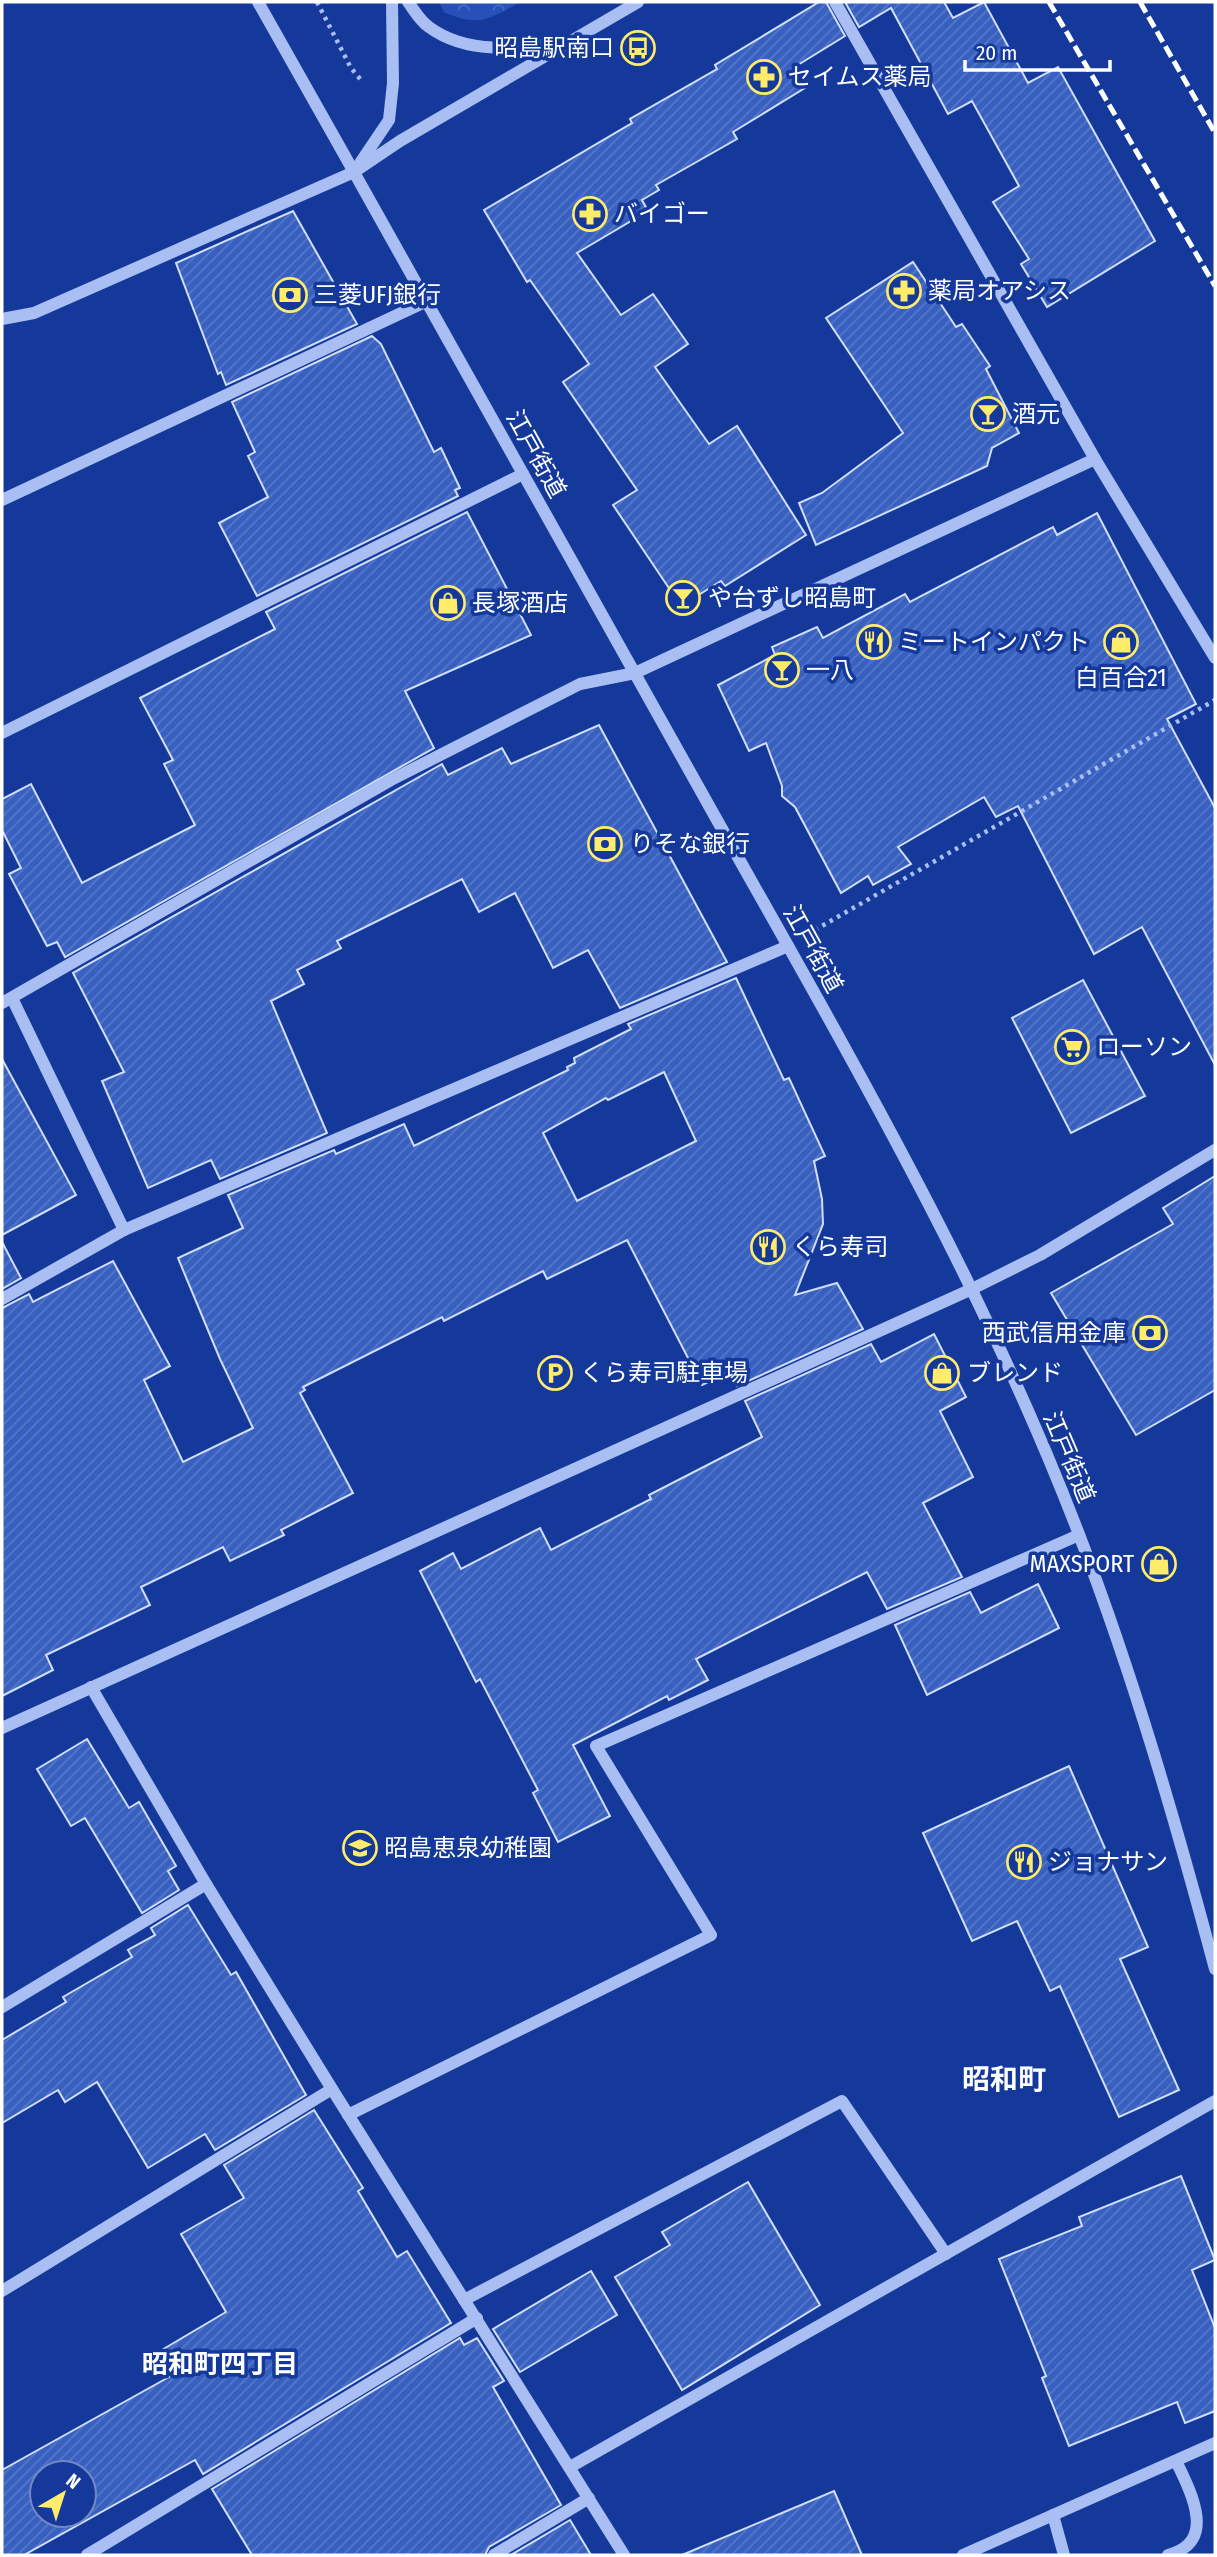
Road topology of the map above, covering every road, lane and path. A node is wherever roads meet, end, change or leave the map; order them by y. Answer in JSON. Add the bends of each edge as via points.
{"nodes":[{"id":1,"x":258,"y":2,"type":"edge"},
{"id":2,"x":317,"y":2,"type":"edge"},
{"id":3,"x":392,"y":2,"type":"edge"},
{"id":4,"x":408,"y":2,"type":"edge"},
{"id":5,"x":638,"y":2,"type":"edge"},
{"id":6,"x":835,"y":2,"type":"edge"},
{"id":7,"x":573,"y":41,"type":"junction"},
{"id":8,"x":368,"y":87,"type":"dead end"},
{"id":9,"x":354,"y":172,"type":"junction"},
{"id":10,"x":427,"y":301,"type":"junction"},
{"id":11,"x":2,"y":319,"type":"edge"},
{"id":12,"x":1096,"y":459,"type":"junction"},
{"id":13,"x":523,"y":474,"type":"junction"},
{"id":14,"x":2,"y":500,"type":"edge"},
{"id":15,"x":1215,"y":658,"type":"edge"},
{"id":16,"x":635,"y":673,"type":"junction"},
{"id":17,"x":1215,"y":700,"type":"edge"},
{"id":18,"x":2,"y":733,"type":"edge"},
{"id":19,"x":788,"y":946,"type":"junction"},
{"id":20,"x":7,"y":1001,"type":"edge"},
{"id":21,"x":1215,"y":1150,"type":"edge"},
{"id":22,"x":124,"y":1230,"type":"junction"},
{"id":23,"x":972,"y":1289,"type":"junction"},
{"id":24,"x":2,"y":1299,"type":"edge"},
{"id":25,"x":1079,"y":1535,"type":"junction"},
{"id":26,"x":91,"y":1687,"type":"junction"},
{"id":27,"x":2,"y":1728,"type":"edge"},
{"id":28,"x":206,"y":1884,"type":"junction"},
{"id":29,"x":1215,"y":1969,"type":"edge"},
{"id":30,"x":2,"y":2007,"type":"edge"},
{"id":31,"x":332,"y":2090,"type":"junction"},
{"id":32,"x":1215,"y":2101,"type":"edge"},
{"id":33,"x":348,"y":2115,"type":"junction"},
{"id":34,"x":946,"y":2253,"type":"junction"},
{"id":35,"x":2,"y":2291,"type":"edge"},
{"id":36,"x":464,"y":2300,"type":"junction"},
{"id":37,"x":477,"y":2318,"type":"junction"},
{"id":38,"x":1215,"y":2443,"type":"edge"},
{"id":39,"x":1176,"y":2460,"type":"junction"},
{"id":40,"x":570,"y":2467,"type":"junction"},
{"id":41,"x":589,"y":2498,"type":"junction"},
{"id":42,"x":1054,"y":2515,"type":"junction"},
{"id":43,"x":87,"y":2555,"type":"edge"},
{"id":44,"x":494,"y":2555,"type":"edge"},
{"id":45,"x":624,"y":2555,"type":"edge"},
{"id":46,"x":963,"y":2555,"type":"edge"},
{"id":47,"x":1064,"y":2555,"type":"edge"},
{"id":48,"x":1168,"y":2555,"type":"edge"}],
"edges":[{"from":1,"to":9,"type":"street","name":"江戸街道"},
{"from":2,"to":8,"type":"path","via":[[351,68]]},
{"from":3,"to":9,"type":"street","via":[[389,120]]},
{"from":4,"to":7,"type":"street","via":[[427,26],[452,40],[522,48]]},
{"from":5,"to":7,"type":"street"},
{"from":6,"to":12,"type":"street"},
{"from":7,"to":9,"type":"street"},
{"from":9,"to":10,"type":"street","name":"江戸街道"},
{"from":9,"to":11,"type":"street","via":[[34,313]]},
{"from":10,"to":13,"type":"street","name":"江戸街道"},
{"from":10,"to":14,"type":"street"},
{"from":12,"to":15,"type":"street"},
{"from":12,"to":16,"type":"street"},
{"from":13,"to":16,"type":"street","name":"江戸街道"},
{"from":13,"to":18,"type":"street"},
{"from":16,"to":19,"type":"street","name":"江戸街道"},
{"from":16,"to":20,"type":"street","via":[[580,684],[391,780]]},
{"from":17,"to":19,"type":"path"},
{"from":19,"to":22,"type":"street"},
{"from":19,"to":23,"type":"street","name":"江戸街道"},
{"from":20,"to":22,"type":"street"},
{"from":21,"to":23,"type":"street","via":[[1040,1255]]},
{"from":22,"to":24,"type":"street"},
{"from":23,"to":25,"type":"street","name":"江戸街道"},
{"from":23,"to":26,"type":"street"},
{"from":25,"to":29,"type":"street","name":"江戸街道","via":[[1128,1669]]},
{"from":25,"to":33,"type":"street","via":[[596,1746],[710,1935]]},
{"from":26,"to":27,"type":"street"},
{"from":26,"to":28,"type":"street"},
{"from":28,"to":30,"type":"street"},
{"from":28,"to":31,"type":"street"},
{"from":31,"to":33,"type":"street"},
{"from":31,"to":35,"type":"street"},
{"from":32,"to":34,"type":"street"},
{"from":33,"to":36,"type":"street"},
{"from":34,"to":36,"type":"street","via":[[842,2101]]},
{"from":34,"to":40,"type":"street"},
{"from":36,"to":37,"type":"street"},
{"from":37,"to":40,"type":"street"},
{"from":37,"to":43,"type":"street"},
{"from":38,"to":39,"type":"street"},
{"from":39,"to":42,"type":"street"},
{"from":39,"to":48,"type":"street","via":[[1196,2503],[1200,2527],[1196,2540],[1183,2552]]},
{"from":40,"to":41,"type":"street"},
{"from":41,"to":44,"type":"street"},
{"from":41,"to":45,"type":"street"},
{"from":42,"to":46,"type":"street"},
{"from":42,"to":47,"type":"street"}]}
